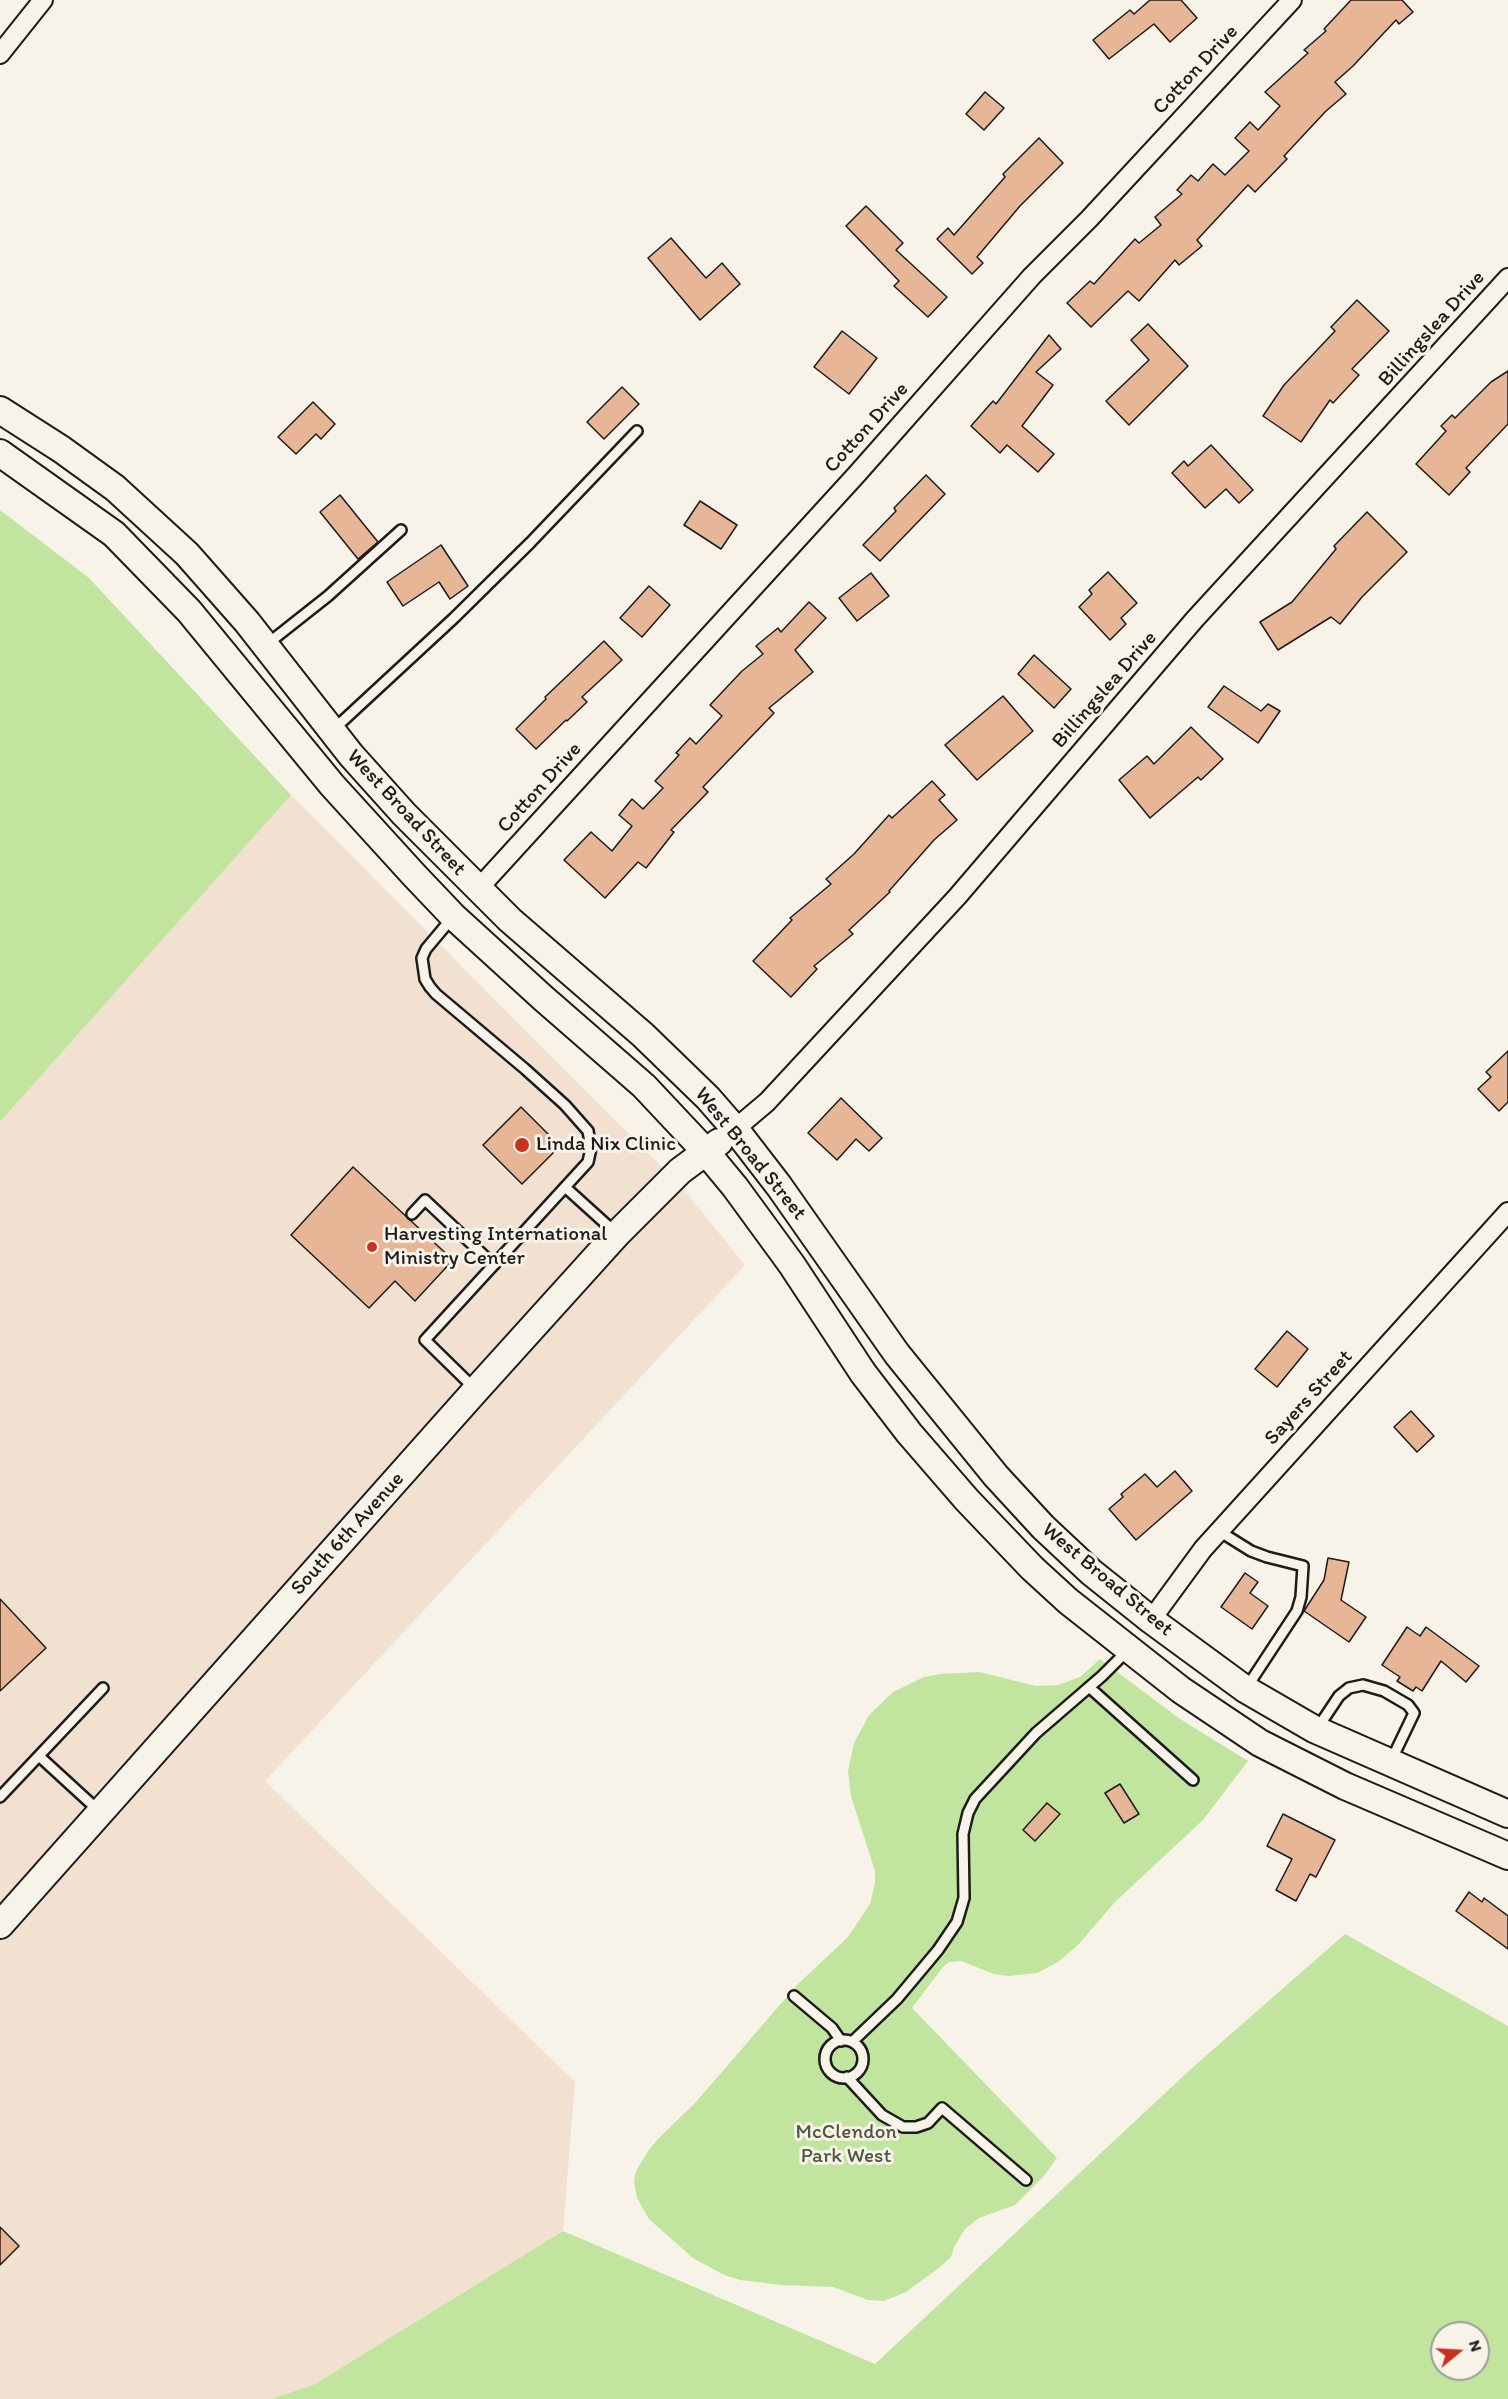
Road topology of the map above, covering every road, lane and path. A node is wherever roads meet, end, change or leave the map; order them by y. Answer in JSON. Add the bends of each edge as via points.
{"nodes":[{"id":1,"x":43,"y":0,"type":"edge"},
{"id":2,"x":1292,"y":0,"type":"edge"},
{"id":3,"x":0,"y":54,"type":"edge"},
{"id":4,"x":1508,"y":278,"type":"edge"},
{"id":5,"x":0,"y":410,"type":"edge"},
{"id":6,"x":637,"y":431,"type":"dead end"},
{"id":7,"x":0,"y":453,"type":"edge"},
{"id":8,"x":401,"y":530,"type":"dead end"},
{"id":9,"x":266,"y":646,"type":"junction"},
{"id":10,"x":332,"y":730,"type":"junction"},
{"id":11,"x":478,"y":889,"type":"junction"},
{"id":12,"x":453,"y":916,"type":"junction"},
{"id":13,"x":735,"y":1129,"type":"junction"},
{"id":14,"x":706,"y":1152,"type":"junction"},
{"id":15,"x":565,"y":1187,"type":"junction"},
{"id":16,"x":1508,"y":1212,"type":"edge"},
{"id":17,"x":412,"y":1214,"type":"dead end"},
{"id":18,"x":617,"y":1234,"type":"junction"},
{"id":19,"x":494,"y":1265,"type":"junction"},
{"id":20,"x":476,"y":1390,"type":"junction"},
{"id":21,"x":1220,"y":1531,"type":"junction"},
{"id":22,"x":1151,"y":1620,"type":"junction"},
{"id":23,"x":1128,"y":1650,"type":"junction"},
{"id":24,"x":1089,"y":1687,"type":"junction"},
{"id":25,"x":103,"y":1688,"type":"dead end"},
{"id":26,"x":1245,"y":1689,"type":"junction"},
{"id":27,"x":1316,"y":1730,"type":"junction"},
{"id":28,"x":39,"y":1756,"type":"junction"},
{"id":29,"x":1390,"y":1764,"type":"junction"},
{"id":30,"x":1192,"y":1780,"type":"dead end"},
{"id":31,"x":0,"y":1797,"type":"edge"},
{"id":32,"x":101,"y":1813,"type":"junction"},
{"id":33,"x":1508,"y":1814,"type":"edge"},
{"id":34,"x":1508,"y":1856,"type":"edge"},
{"id":35,"x":1,"y":1922,"type":"edge"},
{"id":36,"x":794,"y":1996,"type":"dead end"},
{"id":37,"x":846,"y":2041,"type":"junction"},
{"id":38,"x":847,"y":2077,"type":"junction"},
{"id":39,"x":1026,"y":2180,"type":"dead end"}],
"edges":[{"from":1,"to":3,"type":"street"},
{"from":2,"to":11,"type":"street","name":"Cotton Drive","via":[[1032,276]]},
{"from":4,"to":13,"type":"street","name":"Billingslea Drive","via":[[1195,619],[957,897],[767,1102]]},
{"from":5,"to":9,"type":"main road","name":"West Broad Street","via":[[115,488],[187,554]]},
{"from":6,"to":10,"type":"lane","via":[[463,609]]},
{"from":7,"to":12,"type":"main road","name":"West Broad Street","via":[[114,534],[189,611],[332,785]]},
{"from":8,"to":9,"type":"lane"},
{"from":9,"to":10,"type":"main road","name":"West Broad Street"},
{"from":10,"to":11,"type":"main road","name":"West Broad Street","via":[[404,814]]},
{"from":11,"to":12,"type":"main road"},
{"from":11,"to":13,"type":"main road","name":"West Broad Street","via":[[678,1067]]},
{"from":12,"to":14,"type":"main road","name":"West Broad Street","via":[[644,1086]]},
{"from":12,"to":15,"type":"lane","via":[[426,949],[422,958],[425,979],[436,994],[546,1087],[588,1131],[588,1162]]},
{"from":13,"to":14,"type":"main road","name":"South 6th Avenue"},
{"from":13,"to":22,"type":"main road","name":"West Broad Street","via":[[897,1354],[996,1476],[1051,1535]]},
{"from":14,"to":18,"type":"main road","name":"South 6th Avenue","via":[[680,1171]]},
{"from":14,"to":23,"type":"main road","name":"West Broad Street","via":[[742,1196],[863,1373],[916,1441],[1011,1548]]},
{"from":15,"to":18,"type":"lane"},
{"from":15,"to":19,"type":"lane"},
{"from":16,"to":21,"type":"street","name":"Sayers Street"},
{"from":17,"to":19,"type":"lane","via":[[425,1200]]},
{"from":18,"to":20,"type":"main road","name":"South 6th Avenue"},
{"from":19,"to":20,"type":"lane","via":[[425,1340]]},
{"from":20,"to":32,"type":"main road","name":"South 6th Avenue"},
{"from":21,"to":22,"type":"street","name":"Sayers Street"},
{"from":21,"to":26,"type":"lane","via":[[1251,1551],[1303,1566],[1297,1611]]},
{"from":22,"to":23,"type":"main road"},
{"from":22,"to":26,"type":"main road","name":"West Broad Street"},
{"from":23,"to":24,"type":"lane"},
{"from":23,"to":34,"type":"main road","name":"West Broad Street","via":[[1260,1743],[1345,1786]]},
{"from":24,"to":30,"type":"lane"},
{"from":24,"to":37,"type":"lane","via":[[1036,1733],[975,1799],[963,1834],[964,1898],[957,1922],[897,1999]]},
{"from":25,"to":28,"type":"lane"},
{"from":26,"to":27,"type":"main road","name":"West Broad Street"},
{"from":27,"to":29,"type":"main road","name":"West Broad Street"},
{"from":27,"to":29,"type":"lane","via":[[1349,1688],[1363,1685],[1384,1691],[1414,1713]]},
{"from":28,"to":31,"type":"lane"},
{"from":28,"to":32,"type":"lane"},
{"from":29,"to":33,"type":"main road","name":"West Broad Street"},
{"from":32,"to":35,"type":"main road","name":"South 6th Avenue"},
{"from":36,"to":37,"type":"lane"},
{"from":37,"to":38,"type":"lane","via":[[858,2046],[862,2060],[857,2073]]},
{"from":37,"to":38,"type":"lane","via":[[831,2045],[825,2058],[830,2072]]},
{"from":38,"to":39,"type":"lane","via":[[882,2115],[903,2127],[927,2123],[942,2108]]}]}
